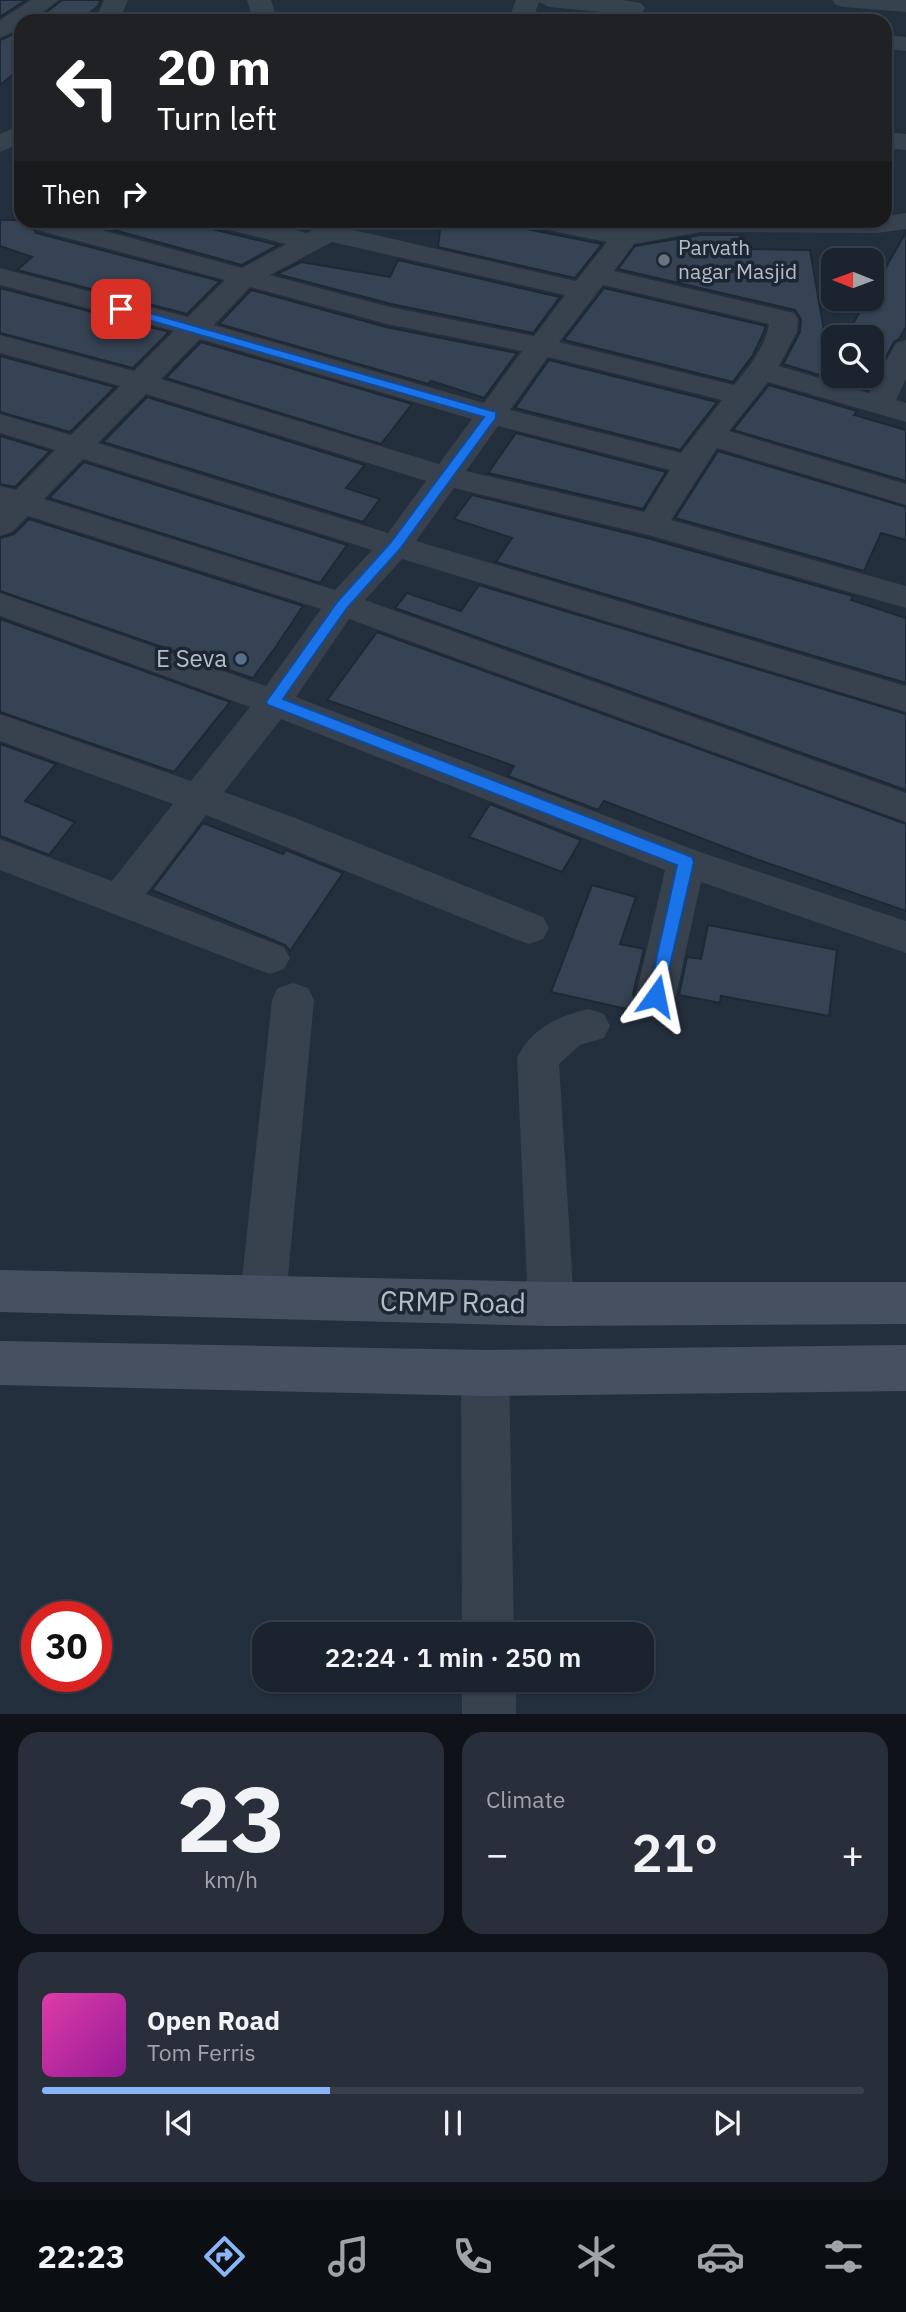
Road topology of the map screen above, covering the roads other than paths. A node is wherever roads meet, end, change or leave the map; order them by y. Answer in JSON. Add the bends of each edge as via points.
{"nodes":[{"id":1,"x":47,"y":0,"type":"edge"},
{"id":2,"x":549,"y":0,"type":"edge"},
{"id":3,"x":845,"y":0,"type":"edge"},
{"id":4,"x":906,"y":5,"type":"edge"},
{"id":5,"x":634,"y":8,"type":"dead end"},
{"id":6,"x":17,"y":14,"type":"edge"},
{"id":7,"x":62,"y":228,"type":"edge"},
{"id":8,"x":296,"y":228,"type":"edge"},
{"id":9,"x":579,"y":228,"type":"edge"},
{"id":10,"x":677,"y":228,"type":"edge"},
{"id":11,"x":332,"y":232,"type":"edge"},
{"id":12,"x":625,"y":237,"type":"junction"},
{"id":13,"x":0,"y":276,"type":"edge"},
{"id":14,"x":243,"y":278,"type":"junction"},
{"id":15,"x":589,"y":283,"type":"junction"},
{"id":16,"x":194,"y":328,"type":"junction"},
{"id":17,"x":0,"y":344,"type":"edge"},
{"id":18,"x":541,"y":345,"type":"junction"},
{"id":19,"x":905,"y":351,"type":"edge"},
{"id":20,"x":762,"y":371,"type":"junction"},
{"id":21,"x":139,"y":382,"type":"junction"},
{"id":22,"x":740,"y":396,"type":"junction"},
{"id":23,"x":892,"y":409,"type":"edge"},
{"id":24,"x":492,"y":415,"type":"junction"},
{"id":25,"x":0,"y":423,"type":"edge"},
{"id":26,"x":709,"y":436,"type":"junction"},
{"id":27,"x":80,"y":446,"type":"junction"},
{"id":28,"x":689,"y":465,"type":"junction"},
{"id":29,"x":448,"y":477,"type":"junction"},
{"id":30,"x":906,"y":495,"type":"edge"},
{"id":31,"x":7,"y":508,"type":"edge"},
{"id":32,"x":652,"y":525,"type":"junction"},
{"id":33,"x":396,"y":546,"type":"junction"},
{"id":34,"x":906,"y":597,"type":"edge"},
{"id":35,"x":0,"y":604,"type":"edge"},
{"id":36,"x":342,"y":604,"type":"junction"},
{"id":37,"x":906,"y":699,"type":"edge"},
{"id":38,"x":274,"y":702,"type":"junction"},
{"id":39,"x":0,"y":727,"type":"edge"},
{"id":40,"x":197,"y":797,"type":"junction"},
{"id":41,"x":906,"y":808,"type":"edge"},
{"id":42,"x":0,"y":854,"type":"edge"},
{"id":43,"x":686,"y":862,"type":"junction"},
{"id":44,"x":119,"y":900,"type":"junction"},
{"id":45,"x":529,"y":928,"type":"dead end"},
{"id":46,"x":906,"y":937,"type":"edge"},
{"id":47,"x":270,"y":958,"type":"dead end"},
{"id":48,"x":656,"y":996,"type":"dead end"},
{"id":49,"x":293,"y":1000,"type":"dead end"},
{"id":50,"x":589,"y":1026,"type":"dead end"},
{"id":51,"x":0,"y":1292,"type":"edge"},
{"id":52,"x":263,"y":1298,"type":"junction"},
{"id":53,"x":906,"y":1303,"type":"edge"},
{"id":54,"x":551,"y":1304,"type":"junction"},
{"id":55,"x":0,"y":1363,"type":"edge"},
{"id":56,"x":906,"y":1368,"type":"edge"},
{"id":57,"x":485,"y":1373,"type":"junction"},
{"id":58,"x":488,"y":1622,"type":"edge"},
{"id":59,"x":489,"y":1692,"type":"edge"},
{"id":60,"x":489,"y":1713,"type":"edge"}],
"edges":[{"from":1,"to":6,"type":"street"},
{"from":2,"to":5,"type":"street"},
{"from":3,"to":4,"type":"street"},
{"from":7,"to":14,"type":"street"},
{"from":8,"to":11,"type":"street"},
{"from":9,"to":12,"type":"street"},
{"from":10,"to":12,"type":"street"},
{"from":11,"to":14,"type":"street"},
{"from":11,"to":15,"type":"street"},
{"from":12,"to":15,"type":"street"},
{"from":13,"to":16,"type":"street"},
{"from":14,"to":16,"type":"street"},
{"from":14,"to":18,"type":"street","via":[[387,315]]},
{"from":15,"to":18,"type":"street"},
{"from":15,"to":20,"type":"street","via":[[781,316],[783,327]]},
{"from":16,"to":21,"type":"street"},
{"from":16,"to":24,"type":"street"},
{"from":17,"to":21,"type":"street"},
{"from":18,"to":22,"type":"street"},
{"from":18,"to":24,"type":"street"},
{"from":19,"to":23,"type":"street"},
{"from":20,"to":22,"type":"street"},
{"from":20,"to":23,"type":"street"},
{"from":21,"to":27,"type":"street"},
{"from":21,"to":29,"type":"street"},
{"from":22,"to":26,"type":"street"},
{"from":24,"to":28,"type":"street"},
{"from":24,"to":29,"type":"street"},
{"from":25,"to":27,"type":"street"},
{"from":26,"to":28,"type":"street"},
{"from":26,"to":30,"type":"street"},
{"from":27,"to":31,"type":"street"},
{"from":27,"to":33,"type":"street"},
{"from":28,"to":32,"type":"street"},
{"from":29,"to":32,"type":"street"},
{"from":29,"to":33,"type":"street"},
{"from":31,"to":36,"type":"street"},
{"from":32,"to":34,"type":"street"},
{"from":33,"to":36,"type":"street"},
{"from":33,"to":37,"type":"street"},
{"from":35,"to":38,"type":"street"},
{"from":36,"to":38,"type":"street"},
{"from":36,"to":41,"type":"street"},
{"from":38,"to":40,"type":"street"},
{"from":38,"to":43,"type":"street"},
{"from":39,"to":40,"type":"street"},
{"from":40,"to":44,"type":"street"},
{"from":40,"to":45,"type":"street"},
{"from":42,"to":44,"type":"street"},
{"from":43,"to":46,"type":"street"},
{"from":43,"to":48,"type":"street"},
{"from":44,"to":47,"type":"street"},
{"from":49,"to":52,"type":"street"},
{"from":50,"to":54,"type":"street","via":[[568,1031],[538,1058]]},
{"from":51,"to":52,"type":"main road","name":"CRMP Road"},
{"from":52,"to":54,"type":"main road","name":"CRMP Road"},
{"from":53,"to":54,"type":"main road","name":"CRMP Road"},
{"from":55,"to":57,"type":"main road"},
{"from":56,"to":57,"type":"main road"},
{"from":57,"to":58,"type":"street"},
{"from":59,"to":60,"type":"street"}]}
